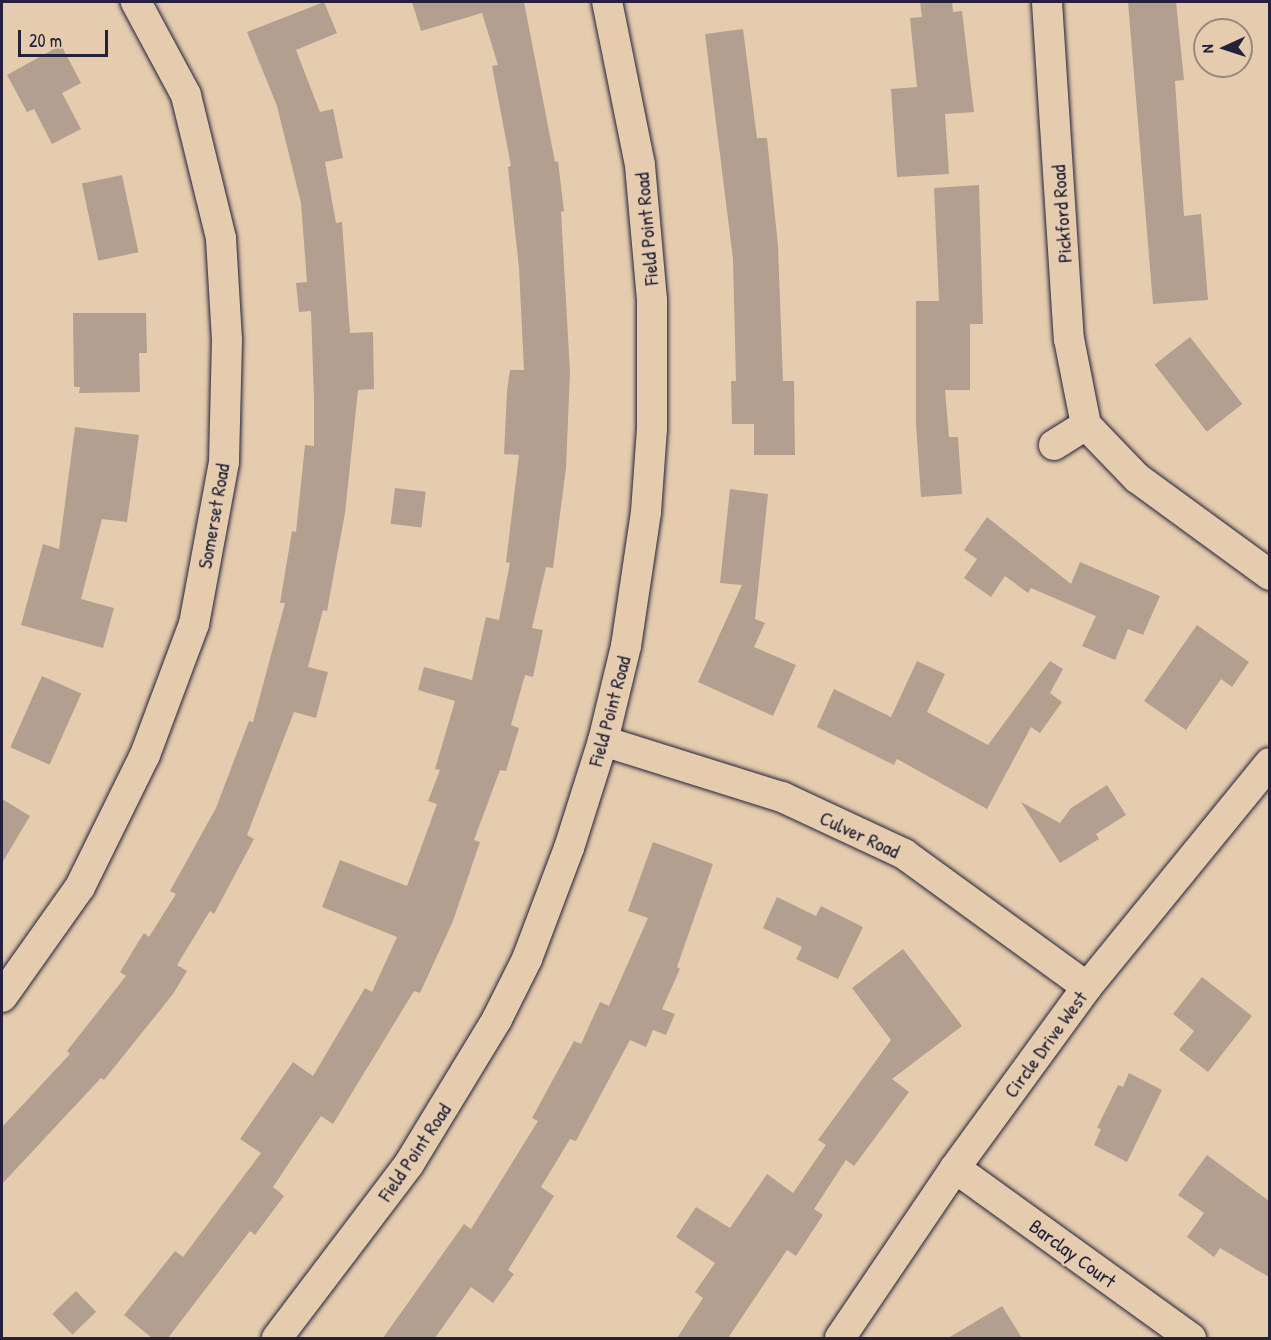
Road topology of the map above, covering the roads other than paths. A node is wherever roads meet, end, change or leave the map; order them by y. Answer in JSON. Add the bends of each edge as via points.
{"nodes":[{"id":1,"x":136,"y":2,"type":"edge"},
{"id":2,"x":607,"y":2,"type":"edge"},
{"id":3,"x":1047,"y":2,"type":"edge"},
{"id":4,"x":1086,"y":425,"type":"junction"},
{"id":5,"x":1054,"y":445,"type":"dead end"},
{"id":6,"x":1269,"y":574,"type":"edge"},
{"id":7,"x":603,"y":741,"type":"junction"},
{"id":8,"x":1269,"y":763,"type":"edge"},
{"id":9,"x":1087,"y":987,"type":"junction"},
{"id":10,"x":2,"y":997,"type":"edge"},
{"id":11,"x":955,"y":1168,"type":"junction"},
{"id":12,"x":277,"y":1338,"type":"edge"},
{"id":13,"x":840,"y":1338,"type":"edge"},
{"id":14,"x":1191,"y":1338,"type":"edge"}],
"edges":[{"from":1,"to":10,"type":"street","name":"Somerset Road","via":[[157,34],[186,95],[221,238],[226,340],[224,462],[194,624],[145,755],[80,887]]},
{"from":2,"to":7,"type":"street","name":"Field Point Road","via":[[641,170],[652,300],[652,389],[643,536],[627,646]]},
{"from":3,"to":4,"type":"street","name":"Pickford Road","via":[[1069,339]]},
{"from":4,"to":5,"type":"street"},
{"from":4,"to":6,"type":"street","via":[[1137,478]]},
{"from":7,"to":9,"type":"street","name":"Culver Road","via":[[782,797],[904,854]]},
{"from":7,"to":12,"type":"street","name":"Field Point Road","via":[[527,960],[497,1019],[410,1164]]},
{"from":8,"to":9,"type":"street","name":"Circle Drive West"},
{"from":9,"to":11,"type":"street","name":"Circle Drive West"},
{"from":11,"to":13,"type":"street","name":"Circle Drive West"},
{"from":11,"to":14,"type":"street","name":"Barclay Court"}]}
